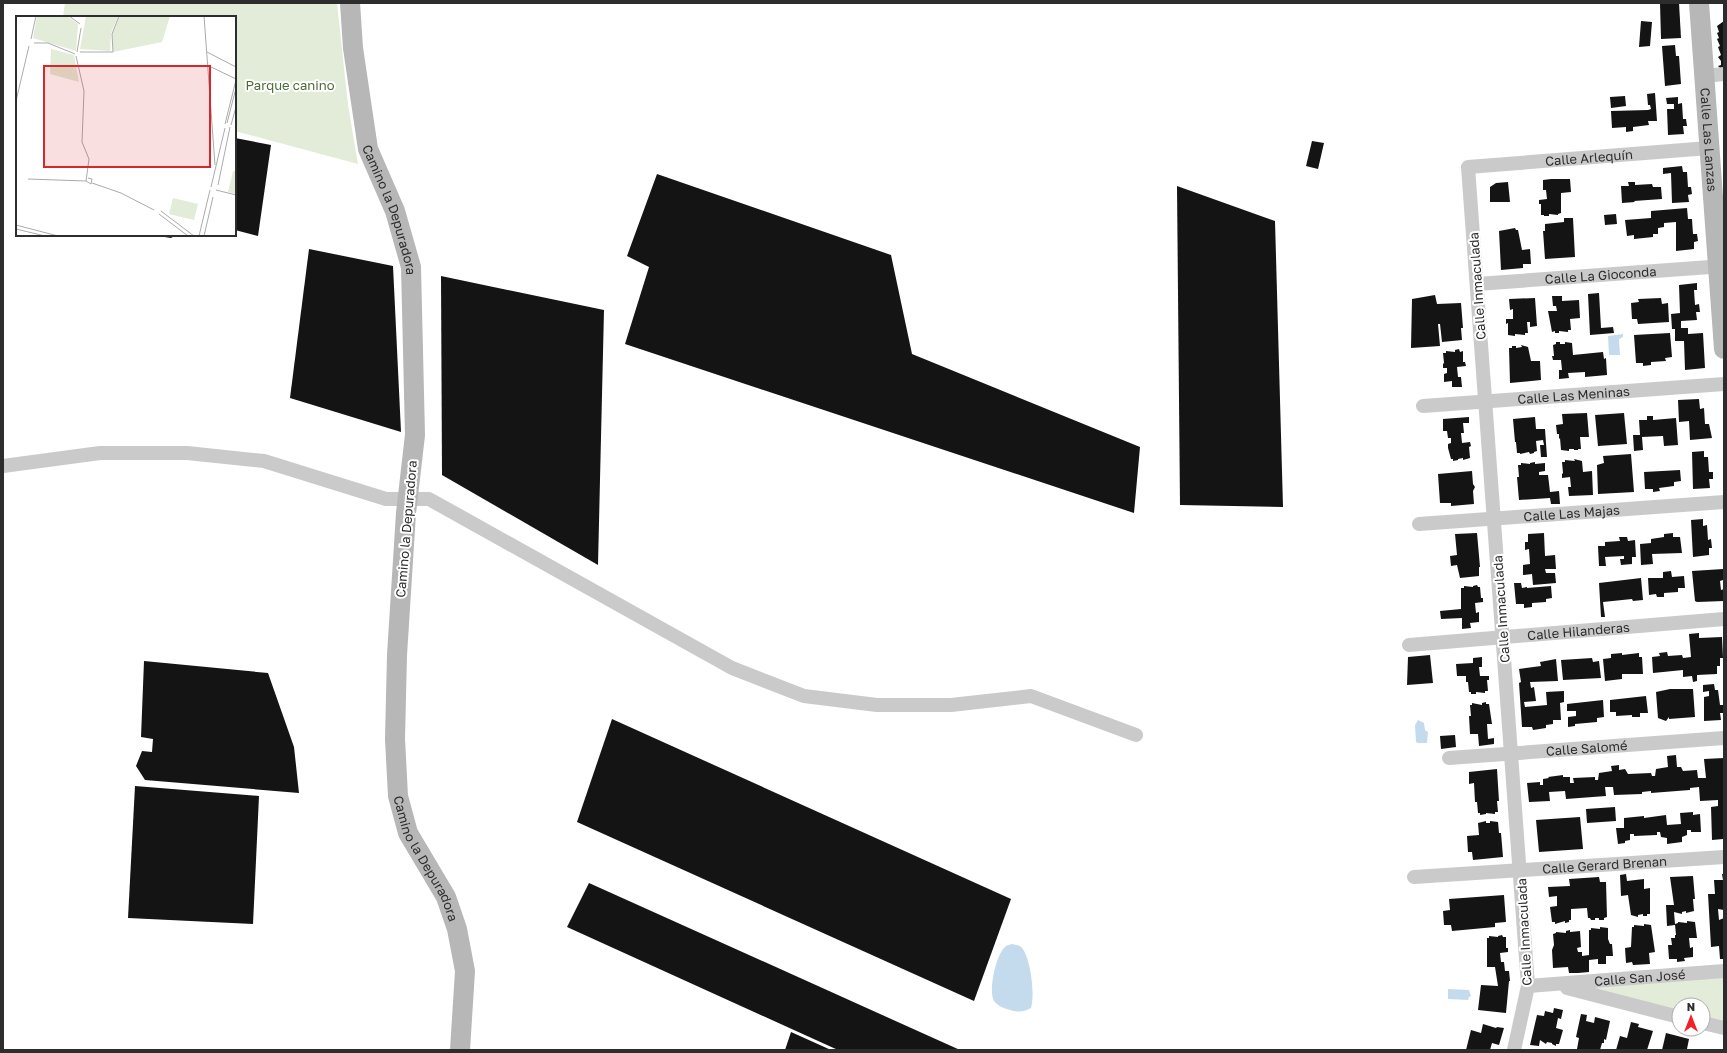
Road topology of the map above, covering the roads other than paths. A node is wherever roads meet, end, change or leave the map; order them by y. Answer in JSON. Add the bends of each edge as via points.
{"nodes":[{"id":1,"x":350,"y":3,"type":"edge"},
{"id":2,"x":1699,"y":3,"type":"edge"},
{"id":3,"x":1724,"y":74,"type":"edge"},
{"id":4,"x":1704,"y":76,"type":"junction"},
{"id":5,"x":1709,"y":148,"type":"junction"},
{"id":6,"x":1468,"y":167,"type":"joint"},
{"id":7,"x":1721,"y":266,"type":"edge"},
{"id":8,"x":1477,"y":284,"type":"junction"},
{"id":9,"x":1724,"y":349,"type":"edge"},
{"id":10,"x":1724,"y":384,"type":"edge"},
{"id":11,"x":1486,"y":400,"type":"junction"},
{"id":12,"x":1423,"y":406,"type":"dead end"},
{"id":13,"x":3,"y":466,"type":"edge"},
{"id":14,"x":408,"y":500,"type":"junction"},
{"id":15,"x":1724,"y":502,"type":"edge"},
{"id":16,"x":1495,"y":518,"type":"junction"},
{"id":17,"x":1419,"y":524,"type":"dead end"},
{"id":18,"x":1724,"y":619,"type":"edge"},
{"id":19,"x":1504,"y":637,"type":"junction"},
{"id":20,"x":1409,"y":645,"type":"dead end"},
{"id":21,"x":1136,"y":735,"type":"dead end"},
{"id":22,"x":1724,"y":738,"type":"edge"},
{"id":23,"x":1512,"y":753,"type":"junction"},
{"id":24,"x":1449,"y":758,"type":"dead end"},
{"id":25,"x":1724,"y":857,"type":"edge"},
{"id":26,"x":1520,"y":870,"type":"junction"},
{"id":27,"x":1414,"y":877,"type":"dead end"},
{"id":28,"x":1724,"y":971,"type":"edge"},
{"id":29,"x":1555,"y":985,"type":"junction"},
{"id":30,"x":1528,"y":986,"type":"junction"},
{"id":31,"x":1671,"y":1015,"type":"edge"},
{"id":32,"x":1711,"y":1025,"type":"edge"},
{"id":33,"x":1724,"y":1028,"type":"edge"},
{"id":34,"x":460,"y":1050,"type":"edge"},
{"id":35,"x":1514,"y":1050,"type":"edge"}],
"edges":[{"from":1,"to":14,"type":"street","name":"Camino la Depuradora","via":[[353,48],[368,149],[395,211],[411,267],[415,435]]},
{"from":2,"to":4,"type":"street","name":"Calle Las Lanzas"},
{"from":3,"to":4,"type":"street"},
{"from":4,"to":5,"type":"street","name":"Calle Las Lanzas"},
{"from":5,"to":6,"type":"street","name":"Calle Arlequín"},
{"from":5,"to":7,"type":"street","name":"Calle Las Lanzas"},
{"from":6,"to":8,"type":"street","name":"Calle Inmaculada"},
{"from":7,"to":8,"type":"street","name":"Calle La Gioconda"},
{"from":7,"to":9,"type":"street","name":"Calle Las Lanzas"},
{"from":8,"to":11,"type":"street","name":"Calle Inmaculada"},
{"from":10,"to":11,"type":"street","name":"Calle Las Meninas"},
{"from":11,"to":12,"type":"street","name":"Calle Las Meninas"},
{"from":11,"to":16,"type":"street","name":"Calle Inmaculada"},
{"from":13,"to":14,"type":"street","via":[[100,453],[187,453],[264,461],[386,499]]},
{"from":14,"to":21,"type":"street","via":[[429,500],[732,668],[804,696],[877,705],[951,705],[1030,696]]},
{"from":14,"to":34,"type":"street","name":"Camino la Depuradora","via":[[397,655],[395,739],[398,796],[408,833],[446,897],[457,929],[465,971]]},
{"from":15,"to":16,"type":"street","name":"Calle Las Majas"},
{"from":16,"to":17,"type":"street","name":"Calle Las Majas"},
{"from":16,"to":19,"type":"street","name":"Calle Inmaculada"},
{"from":18,"to":19,"type":"street","name":"Calle Hilanderas"},
{"from":19,"to":20,"type":"street","name":"Calle Hilanderas"},
{"from":19,"to":23,"type":"street","name":"Calle Inmaculada"},
{"from":22,"to":23,"type":"street","name":"Calle Salomé"},
{"from":23,"to":24,"type":"street","name":"Calle Salomé"},
{"from":23,"to":26,"type":"street","name":"Calle Inmaculada"},
{"from":25,"to":26,"type":"street","name":"Calle Gerard Brenan"},
{"from":26,"to":27,"type":"street","name":"Calle Gerard Brenan"},
{"from":26,"to":30,"type":"street","name":"Calle Inmaculada"},
{"from":28,"to":29,"type":"street","name":"Calle San José"},
{"from":29,"to":30,"type":"street","name":"Calle San José"},
{"from":29,"to":31,"type":"street","name":"Calle San José"},
{"from":30,"to":35,"type":"street","name":"Calle Inmaculada"},
{"from":32,"to":33,"type":"street"}]}
